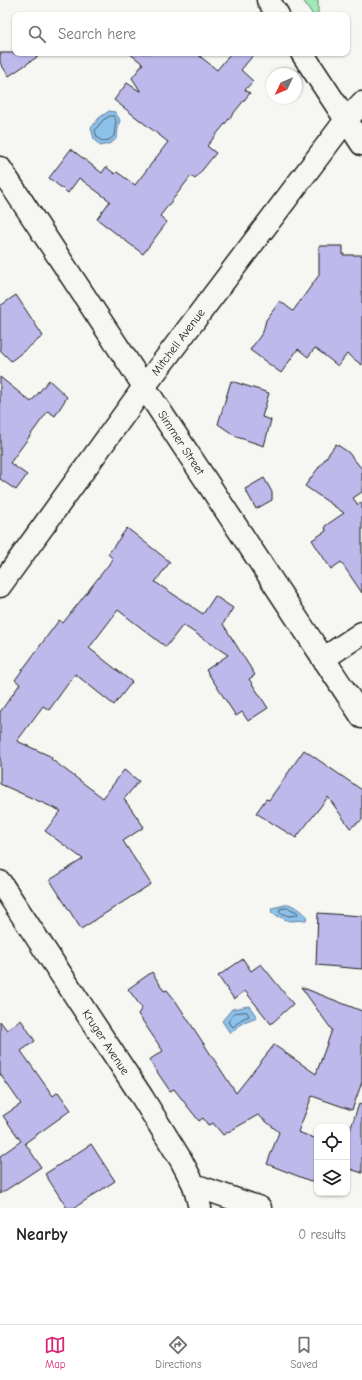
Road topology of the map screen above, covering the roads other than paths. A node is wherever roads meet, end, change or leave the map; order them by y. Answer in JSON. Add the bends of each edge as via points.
{"nodes":[{"id":1,"x":268,"y":0,"type":"edge"},
{"id":2,"x":276,"y":12,"type":"edge"},
{"id":3,"x":304,"y":56,"type":"edge"},
{"id":4,"x":362,"y":103,"type":"edge"},
{"id":5,"x":346,"y":120,"type":"junction"},
{"id":6,"x":362,"y":144,"type":"edge"},
{"id":7,"x":0,"y":168,"type":"edge"},
{"id":8,"x":144,"y":387,"type":"junction"},
{"id":9,"x":0,"y":586,"type":"edge"},
{"id":10,"x":362,"y":634,"type":"edge"},
{"id":11,"x":323,"y":659,"type":"junction"},
{"id":12,"x":362,"y":718,"type":"edge"},
{"id":13,"x":0,"y":882,"type":"edge"},
{"id":14,"x":194,"y":1185,"type":"junction"},
{"id":15,"x":200,"y":1208,"type":"edge"},
{"id":16,"x":260,"y":1208,"type":"edge"}],
"edges":[{"from":1,"to":2,"type":"street"},
{"from":3,"to":5,"type":"street"},
{"from":4,"to":5,"type":"street","name":"Mitchell Avenue"},
{"from":5,"to":6,"type":"street"},
{"from":5,"to":8,"type":"street","name":"Mitchell Avenue"},
{"from":7,"to":8,"type":"street","name":"Simmer Street"},
{"from":8,"to":9,"type":"street","name":"Mitchell Avenue"},
{"from":8,"to":11,"type":"street","name":"Simmer Street"},
{"from":10,"to":11,"type":"street"},
{"from":11,"to":12,"type":"street","name":"Simmer Street"},
{"from":13,"to":14,"type":"street","name":"Kruger Avenue","via":[[142,1097]]},
{"from":14,"to":15,"type":"street","name":"Kruger Avenue"},
{"from":14,"to":16,"type":"street"}]}
